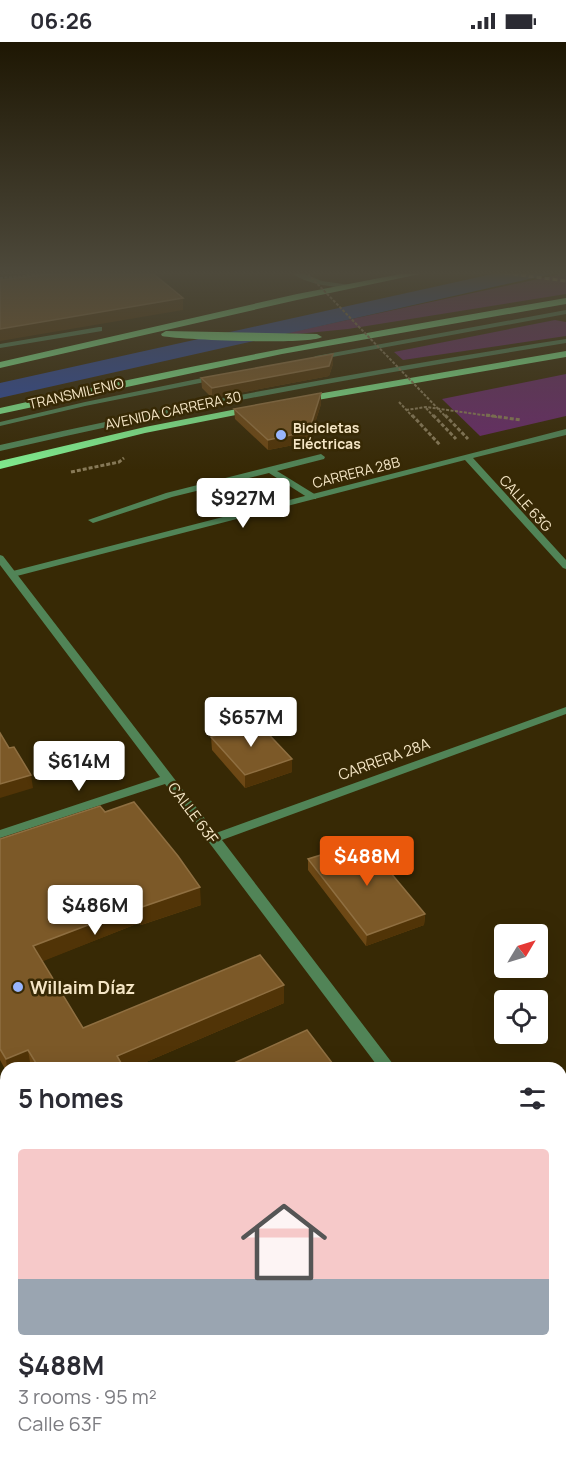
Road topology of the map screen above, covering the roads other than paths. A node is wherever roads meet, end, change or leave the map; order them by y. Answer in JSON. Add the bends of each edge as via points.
{"nodes":[{"id":1,"x":50,"y":337,"type":"edge"},
{"id":2,"x":119,"y":337,"type":"edge"},
{"id":3,"x":132,"y":337,"type":"edge"},
{"id":4,"x":271,"y":337,"type":"edge"},
{"id":5,"x":303,"y":337,"type":"edge"},
{"id":6,"x":360,"y":337,"type":"edge"},
{"id":7,"x":431,"y":337,"type":"edge"},
{"id":8,"x":112,"y":339,"type":"junction"},
{"id":9,"x":566,"y":341,"type":"edge"},
{"id":10,"x":0,"y":346,"type":"edge"},
{"id":11,"x":566,"y":354,"type":"edge"},
{"id":12,"x":312,"y":359,"type":"edge"},
{"id":13,"x":0,"y":364,"type":"edge"},
{"id":14,"x":231,"y":374,"type":"edge"},
{"id":15,"x":286,"y":403,"type":"edge"},
{"id":16,"x":267,"y":406,"type":"edge"},
{"id":17,"x":0,"y":411,"type":"edge"},
{"id":18,"x":0,"y":424,"type":"edge"},
{"id":19,"x":566,"y":432,"type":"edge"},
{"id":20,"x":0,"y":448,"type":"edge"},
{"id":21,"x":321,"y":456,"type":"dead end"},
{"id":22,"x":467,"y":457,"type":"junction"},
{"id":23,"x":0,"y":465,"type":"edge"},
{"id":24,"x":269,"y":469,"type":"junction"},
{"id":25,"x":313,"y":497,"type":"junction"},
{"id":26,"x":93,"y":520,"type":"dead end"},
{"id":27,"x":0,"y":558,"type":"edge"},
{"id":28,"x":566,"y":566,"type":"edge"},
{"id":29,"x":13,"y":574,"type":"junction"},
{"id":30,"x":566,"y":710,"type":"edge"},
{"id":31,"x":167,"y":779,"type":"junction"},
{"id":32,"x":0,"y":834,"type":"edge"},
{"id":33,"x":213,"y":839,"type":"junction"},
{"id":34,"x":383,"y":1062,"type":"edge"}],
"edges":[{"from":1,"to":10,"type":"street"},
{"from":2,"to":8,"type":"highway"},
{"from":3,"to":8,"type":"highway"},
{"from":4,"to":5,"type":"highway"},
{"from":6,"to":17,"type":"highway"},
{"from":7,"to":12,"type":"street"},
{"from":8,"to":13,"type":"highway"},
{"from":9,"to":20,"type":"street","via":[[174,410]]},
{"from":11,"to":15,"type":"highway"},
{"from":14,"to":18,"type":"street","name":"TRANSMILENIO"},
{"from":16,"to":23,"type":"highway","name":"AVENIDA CARRERA 30"},
{"from":19,"to":22,"type":"street","name":"CARRERA 28B"},
{"from":21,"to":24,"type":"street"},
{"from":22,"to":25,"type":"street","name":"CARRERA 28B"},
{"from":22,"to":28,"type":"street","name":"CALLE 63G"},
{"from":24,"to":25,"type":"street"},
{"from":24,"to":26,"type":"street"},
{"from":25,"to":29,"type":"street","name":"CARRERA 28B"},
{"from":27,"to":29,"type":"street","name":"CALLE 63F"},
{"from":29,"to":31,"type":"street","name":"CALLE 63F"},
{"from":30,"to":33,"type":"street","name":"CARRERA 28A"},
{"from":31,"to":32,"type":"street"},
{"from":31,"to":33,"type":"street","name":"CALLE 63F"},
{"from":33,"to":34,"type":"street","name":"CALLE 63F"}]}
